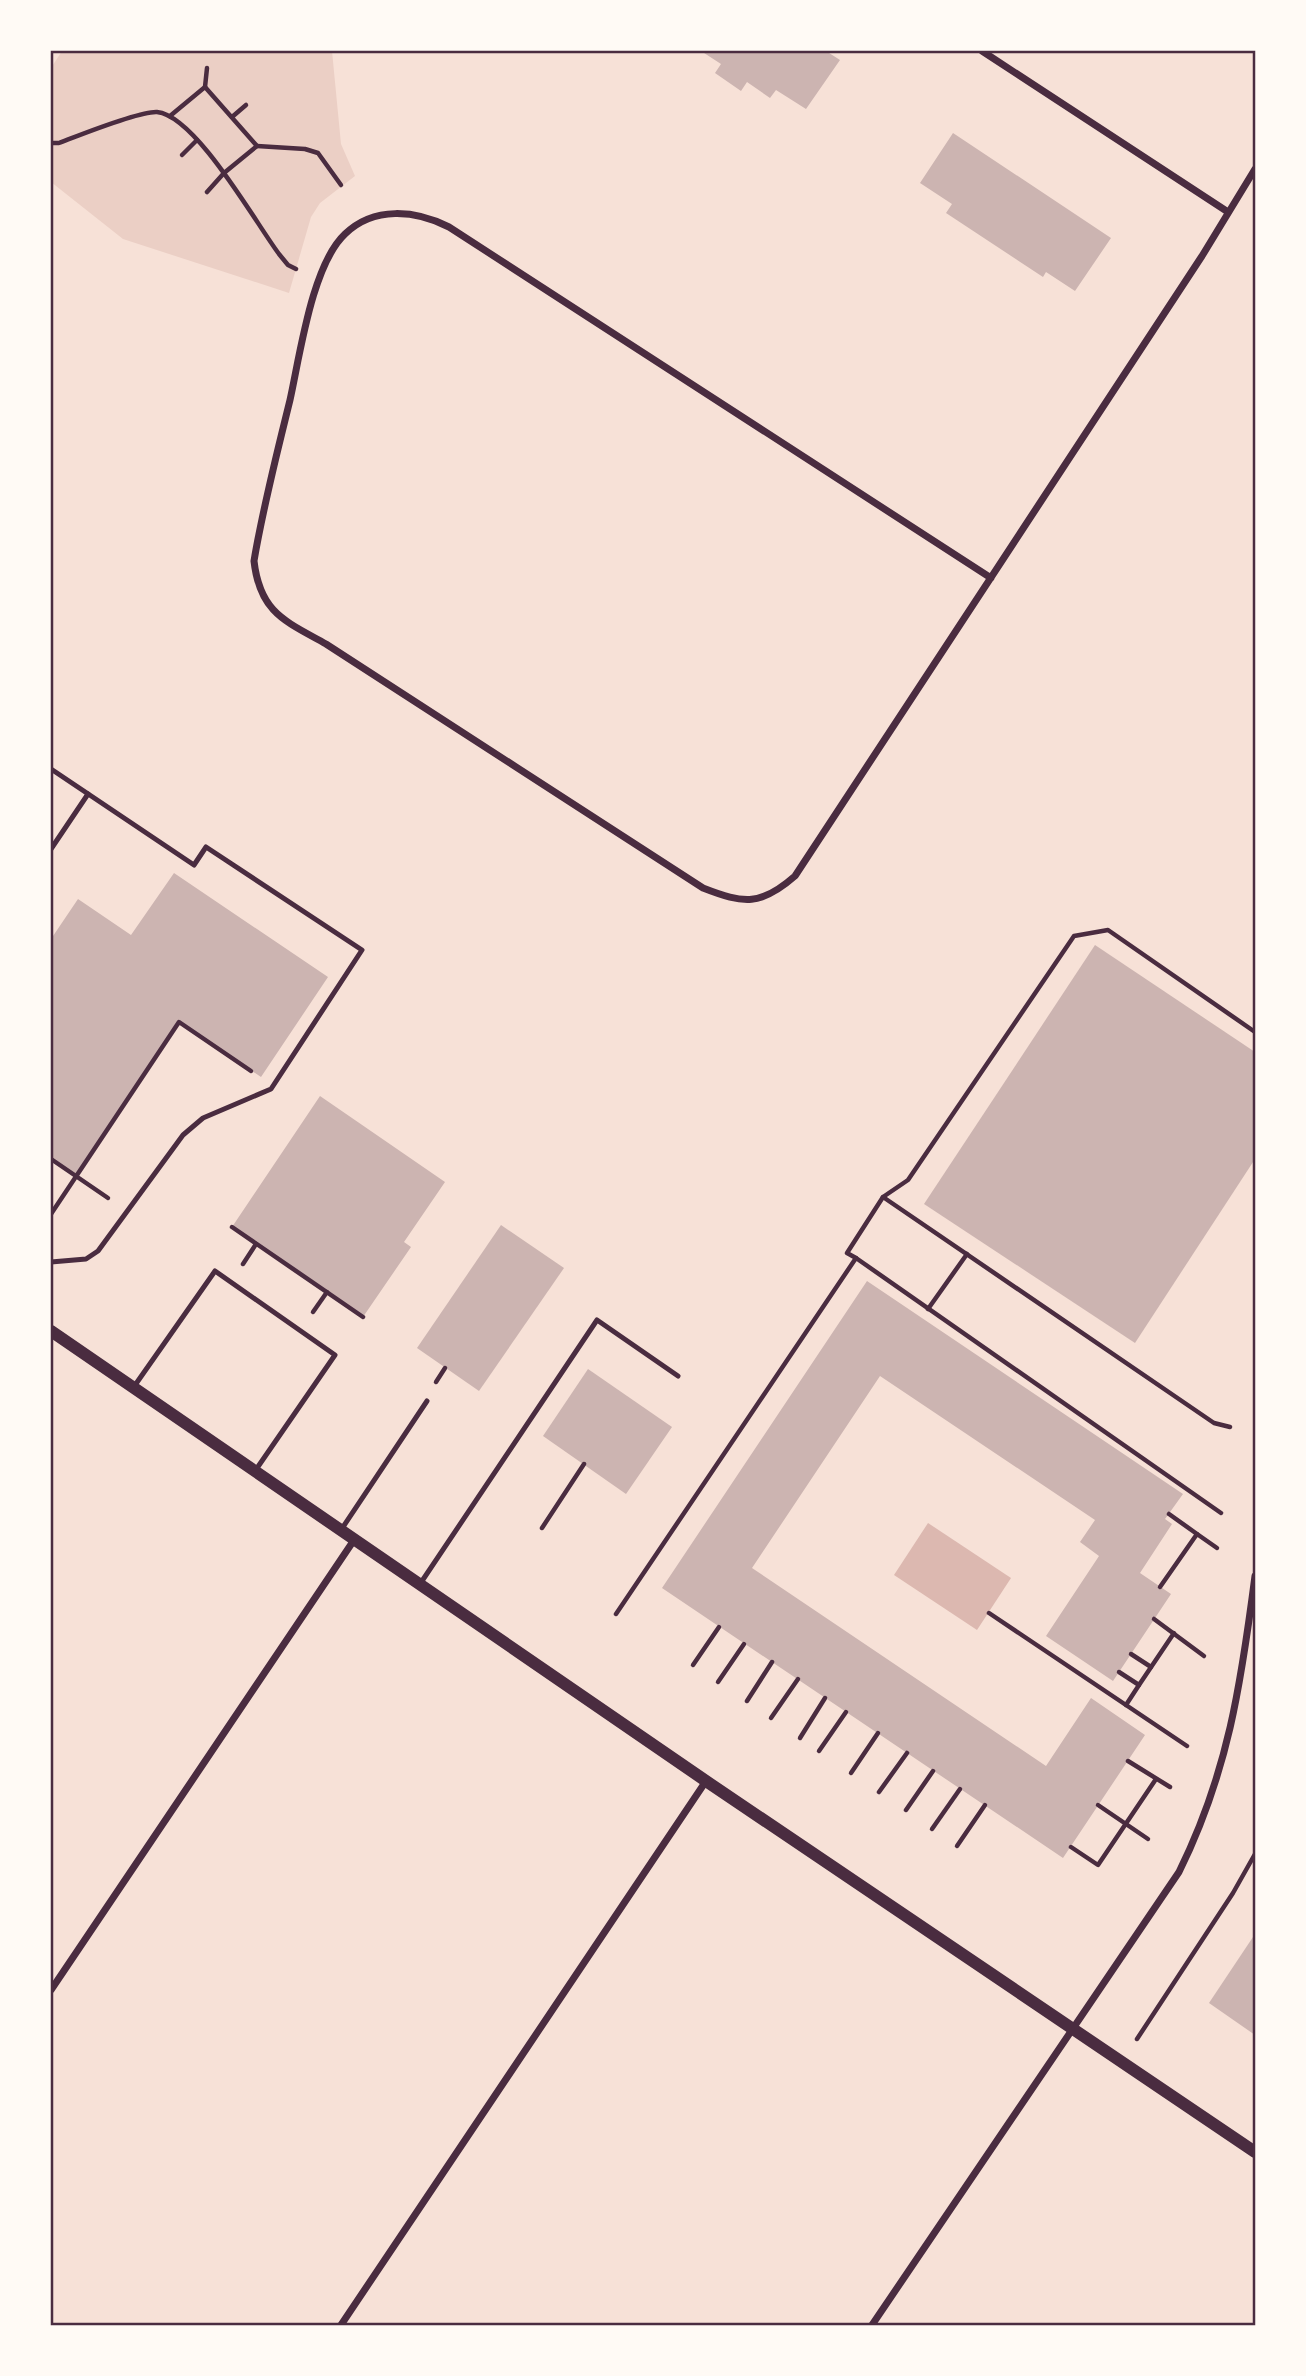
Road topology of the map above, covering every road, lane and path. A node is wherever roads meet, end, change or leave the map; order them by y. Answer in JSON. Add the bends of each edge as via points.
{"nodes":[{"id":1,"x":982,"y":51,"type":"edge"},
{"id":2,"x":207,"y":68,"type":"dead end"},
{"id":3,"x":205,"y":87,"type":"junction"},
{"id":4,"x":246,"y":105,"type":"dead end"},
{"id":5,"x":170,"y":116,"type":"junction"},
{"id":6,"x":232,"y":117,"type":"junction"},
{"id":7,"x":197,"y":140,"type":"junction"},
{"id":8,"x":51,"y":143,"type":"edge"},
{"id":9,"x":257,"y":145,"type":"junction"},
{"id":10,"x":182,"y":155,"type":"dead end"},
{"id":11,"x":1255,"y":169,"type":"edge"},
{"id":12,"x":223,"y":173,"type":"junction"},
{"id":13,"x":341,"y":185,"type":"dead end"},
{"id":14,"x":207,"y":192,"type":"dead end"},
{"id":15,"x":1228,"y":212,"type":"junction"},
{"id":16,"x":296,"y":270,"type":"dead end"},
{"id":17,"x":991,"y":578,"type":"junction"},
{"id":18,"x":51,"y":769,"type":"edge"},
{"id":19,"x":88,"y":794,"type":"junction"},
{"id":20,"x":51,"y":849,"type":"edge"},
{"id":21,"x":1255,"y":1032,"type":"edge"},
{"id":22,"x":255,"y":1073,"type":"dead end"},
{"id":23,"x":51,"y":1158,"type":"edge"},
{"id":24,"x":76,"y":1175,"type":"junction"},
{"id":25,"x":883,"y":1197,"type":"junction"},
{"id":26,"x":127,"y":1212,"type":"junction"},
{"id":27,"x":51,"y":1214,"type":"edge"},
{"id":28,"x":232,"y":1227,"type":"dead end"},
{"id":29,"x":967,"y":1254,"type":"junction"},
{"id":30,"x":856,"y":1258,"type":"junction"},
{"id":31,"x":51,"y":1262,"type":"edge"},
{"id":32,"x":928,"y":1309,"type":"junction"},
{"id":33,"x":363,"y":1317,"type":"dead end"},
{"id":34,"x":51,"y":1331,"type":"edge"},
{"id":35,"x":678,"y":1376,"type":"dead end"},
{"id":36,"x":134,"y":1388,"type":"junction"},
{"id":37,"x":427,"y":1401,"type":"dead end"},
{"id":38,"x":1230,"y":1427,"type":"dead end"},
{"id":39,"x":584,"y":1464,"type":"dead end"},
{"id":40,"x":255,"y":1471,"type":"junction"},
{"id":41,"x":1221,"y":1513,"type":"dead end"},
{"id":42,"x":1169,"y":1514,"type":"dead end"},
{"id":43,"x":542,"y":1528,"type":"dead end"},
{"id":44,"x":341,"y":1530,"type":"junction"},
{"id":45,"x":1197,"y":1534,"type":"junction"},
{"id":46,"x":354,"y":1540,"type":"junction"},
{"id":47,"x":1217,"y":1548,"type":"dead end"},
{"id":48,"x":1255,"y":1576,"type":"edge"},
{"id":49,"x":419,"y":1584,"type":"junction"},
{"id":50,"x":1160,"y":1587,"type":"dead end"},
{"id":51,"x":989,"y":1613,"type":"dead end"},
{"id":52,"x":616,"y":1614,"type":"dead end"},
{"id":53,"x":1154,"y":1619,"type":"dead end"},
{"id":54,"x":719,"y":1627,"type":"dead end"},
{"id":55,"x":1174,"y":1633,"type":"junction"},
{"id":56,"x":744,"y":1644,"type":"dead end"},
{"id":57,"x":1131,"y":1654,"type":"dead end"},
{"id":58,"x":1205,"y":1656,"type":"dead end"},
{"id":59,"x":772,"y":1662,"type":"dead end"},
{"id":60,"x":693,"y":1665,"type":"dead end"},
{"id":61,"x":1151,"y":1667,"type":"junction"},
{"id":62,"x":1119,"y":1672,"type":"dead end"},
{"id":63,"x":798,"y":1679,"type":"dead end"},
{"id":64,"x":718,"y":1682,"type":"dead end"},
{"id":65,"x":1139,"y":1685,"type":"junction"},
{"id":66,"x":825,"y":1698,"type":"dead end"},
{"id":67,"x":747,"y":1701,"type":"dead end"},
{"id":68,"x":1126,"y":1705,"type":"junction"},
{"id":69,"x":846,"y":1712,"type":"dead end"},
{"id":70,"x":771,"y":1718,"type":"dead end"},
{"id":71,"x":878,"y":1733,"type":"dead end"},
{"id":72,"x":800,"y":1738,"type":"dead end"},
{"id":73,"x":1186,"y":1746,"type":"dead end"},
{"id":74,"x":819,"y":1751,"type":"dead end"},
{"id":75,"x":907,"y":1753,"type":"dead end"},
{"id":76,"x":1128,"y":1761,"type":"dead end"},
{"id":77,"x":933,"y":1771,"type":"dead end"},
{"id":78,"x":850,"y":1773,"type":"dead end"},
{"id":79,"x":1156,"y":1779,"type":"junction"},
{"id":80,"x":706,"y":1781,"type":"junction"},
{"id":81,"x":1170,"y":1787,"type":"dead end"},
{"id":82,"x":960,"y":1789,"type":"dead end"},
{"id":83,"x":879,"y":1792,"type":"dead end"},
{"id":84,"x":985,"y":1805,"type":"dead end"},
{"id":85,"x":1098,"y":1805,"type":"dead end"},
{"id":86,"x":906,"y":1810,"type":"dead end"},
{"id":87,"x":1126,"y":1825,"type":"junction"},
{"id":88,"x":932,"y":1829,"type":"dead end"},
{"id":89,"x":1148,"y":1839,"type":"dead end"},
{"id":90,"x":957,"y":1846,"type":"dead end"},
{"id":91,"x":1071,"y":1847,"type":"dead end"},
{"id":92,"x":1255,"y":1854,"type":"edge"},
{"id":93,"x":51,"y":1990,"type":"edge"},
{"id":94,"x":1072,"y":2027,"type":"junction"},
{"id":95,"x":1145,"y":2027,"type":"dead end"},
{"id":96,"x":1255,"y":2152,"type":"edge"},
{"id":97,"x":341,"y":2325,"type":"edge"},
{"id":98,"x":872,"y":2325,"type":"edge"}],
"edges":[{"from":1,"to":15,"type":"street"},
{"from":2,"to":3,"type":"path"},
{"from":3,"to":5,"type":"path"},
{"from":3,"to":6,"type":"path"},
{"from":4,"to":6,"type":"path"},
{"from":5,"to":7,"type":"path"},
{"from":5,"to":8,"type":"path","via":[[156,112]]},
{"from":6,"to":9,"type":"path"},
{"from":7,"to":10,"type":"path"},
{"from":7,"to":12,"type":"path"},
{"from":9,"to":12,"type":"path"},
{"from":9,"to":13,"type":"path","via":[[318,153]]},
{"from":11,"to":15,"type":"street"},
{"from":12,"to":14,"type":"path"},
{"from":12,"to":16,"type":"path","via":[[273,246]]},
{"from":15,"to":17,"type":"street"},
{"from":17,"to":17,"type":"street","via":[[449,227],[431,218],[396,213],[360,222],[343,235],[327,258],[307,324],[254,561],[256,583],[267,604],[282,618],[703,888],[729,898],[755,900],[776,892],[795,876]]},
{"from":18,"to":19,"type":"lane"},
{"from":19,"to":20,"type":"lane"},
{"from":19,"to":26,"type":"lane","via":[[194,865],[206,847],[362,950],[271,1089],[203,1118],[188,1130]]},
{"from":21,"to":25,"type":"path","via":[[1108,930],[1074,936],[908,1180]]},
{"from":22,"to":24,"type":"path","via":[[179,1022]]},
{"from":23,"to":24,"type":"path"},
{"from":24,"to":26,"type":"path"},
{"from":24,"to":27,"type":"path"},
{"from":25,"to":29,"type":"path"},
{"from":25,"to":30,"type":"path","via":[[847,1253]]},
{"from":26,"to":31,"type":"lane","via":[[98,1251],[86,1259]]},
{"from":28,"to":33,"type":"path"},
{"from":29,"to":32,"type":"path"},
{"from":29,"to":38,"type":"path","via":[[1214,1423]]},
{"from":30,"to":32,"type":"path"},
{"from":30,"to":52,"type":"path"},
{"from":32,"to":41,"type":"path"},
{"from":34,"to":36,"type":"street"},
{"from":35,"to":49,"type":"lane","via":[[597,1320]]},
{"from":36,"to":40,"type":"street"},
{"from":36,"to":40,"type":"lane","via":[[215,1271],[335,1355]]},
{"from":37,"to":44,"type":"lane"},
{"from":39,"to":43,"type":"path"},
{"from":40,"to":44,"type":"street"},
{"from":42,"to":45,"type":"path"},
{"from":44,"to":46,"type":"street"},
{"from":45,"to":47,"type":"path"},
{"from":45,"to":50,"type":"path"},
{"from":46,"to":49,"type":"street"},
{"from":46,"to":93,"type":"street"},
{"from":48,"to":94,"type":"street","via":[[1234,1718],[1208,1806],[1164,1896]]},
{"from":49,"to":80,"type":"street"},
{"from":51,"to":68,"type":"path"},
{"from":53,"to":55,"type":"path"},
{"from":54,"to":60,"type":"path"},
{"from":55,"to":58,"type":"path"},
{"from":55,"to":61,"type":"path"},
{"from":56,"to":64,"type":"path"},
{"from":57,"to":61,"type":"path"},
{"from":59,"to":67,"type":"path"},
{"from":61,"to":65,"type":"path"},
{"from":62,"to":65,"type":"path"},
{"from":63,"to":70,"type":"path"},
{"from":65,"to":68,"type":"path"},
{"from":66,"to":72,"type":"path"},
{"from":68,"to":73,"type":"path"},
{"from":69,"to":74,"type":"path"},
{"from":71,"to":78,"type":"path"},
{"from":75,"to":83,"type":"path"},
{"from":76,"to":79,"type":"path"},
{"from":77,"to":86,"type":"path"},
{"from":79,"to":81,"type":"path"},
{"from":79,"to":87,"type":"path"},
{"from":80,"to":94,"type":"street"},
{"from":80,"to":97,"type":"street"},
{"from":82,"to":88,"type":"path"},
{"from":84,"to":90,"type":"path"},
{"from":85,"to":87,"type":"path"},
{"from":87,"to":89,"type":"path"},
{"from":87,"to":91,"type":"path","via":[[1098,1865]]},
{"from":92,"to":95,"type":"path"},
{"from":94,"to":96,"type":"street"},
{"from":94,"to":98,"type":"street"}]}
